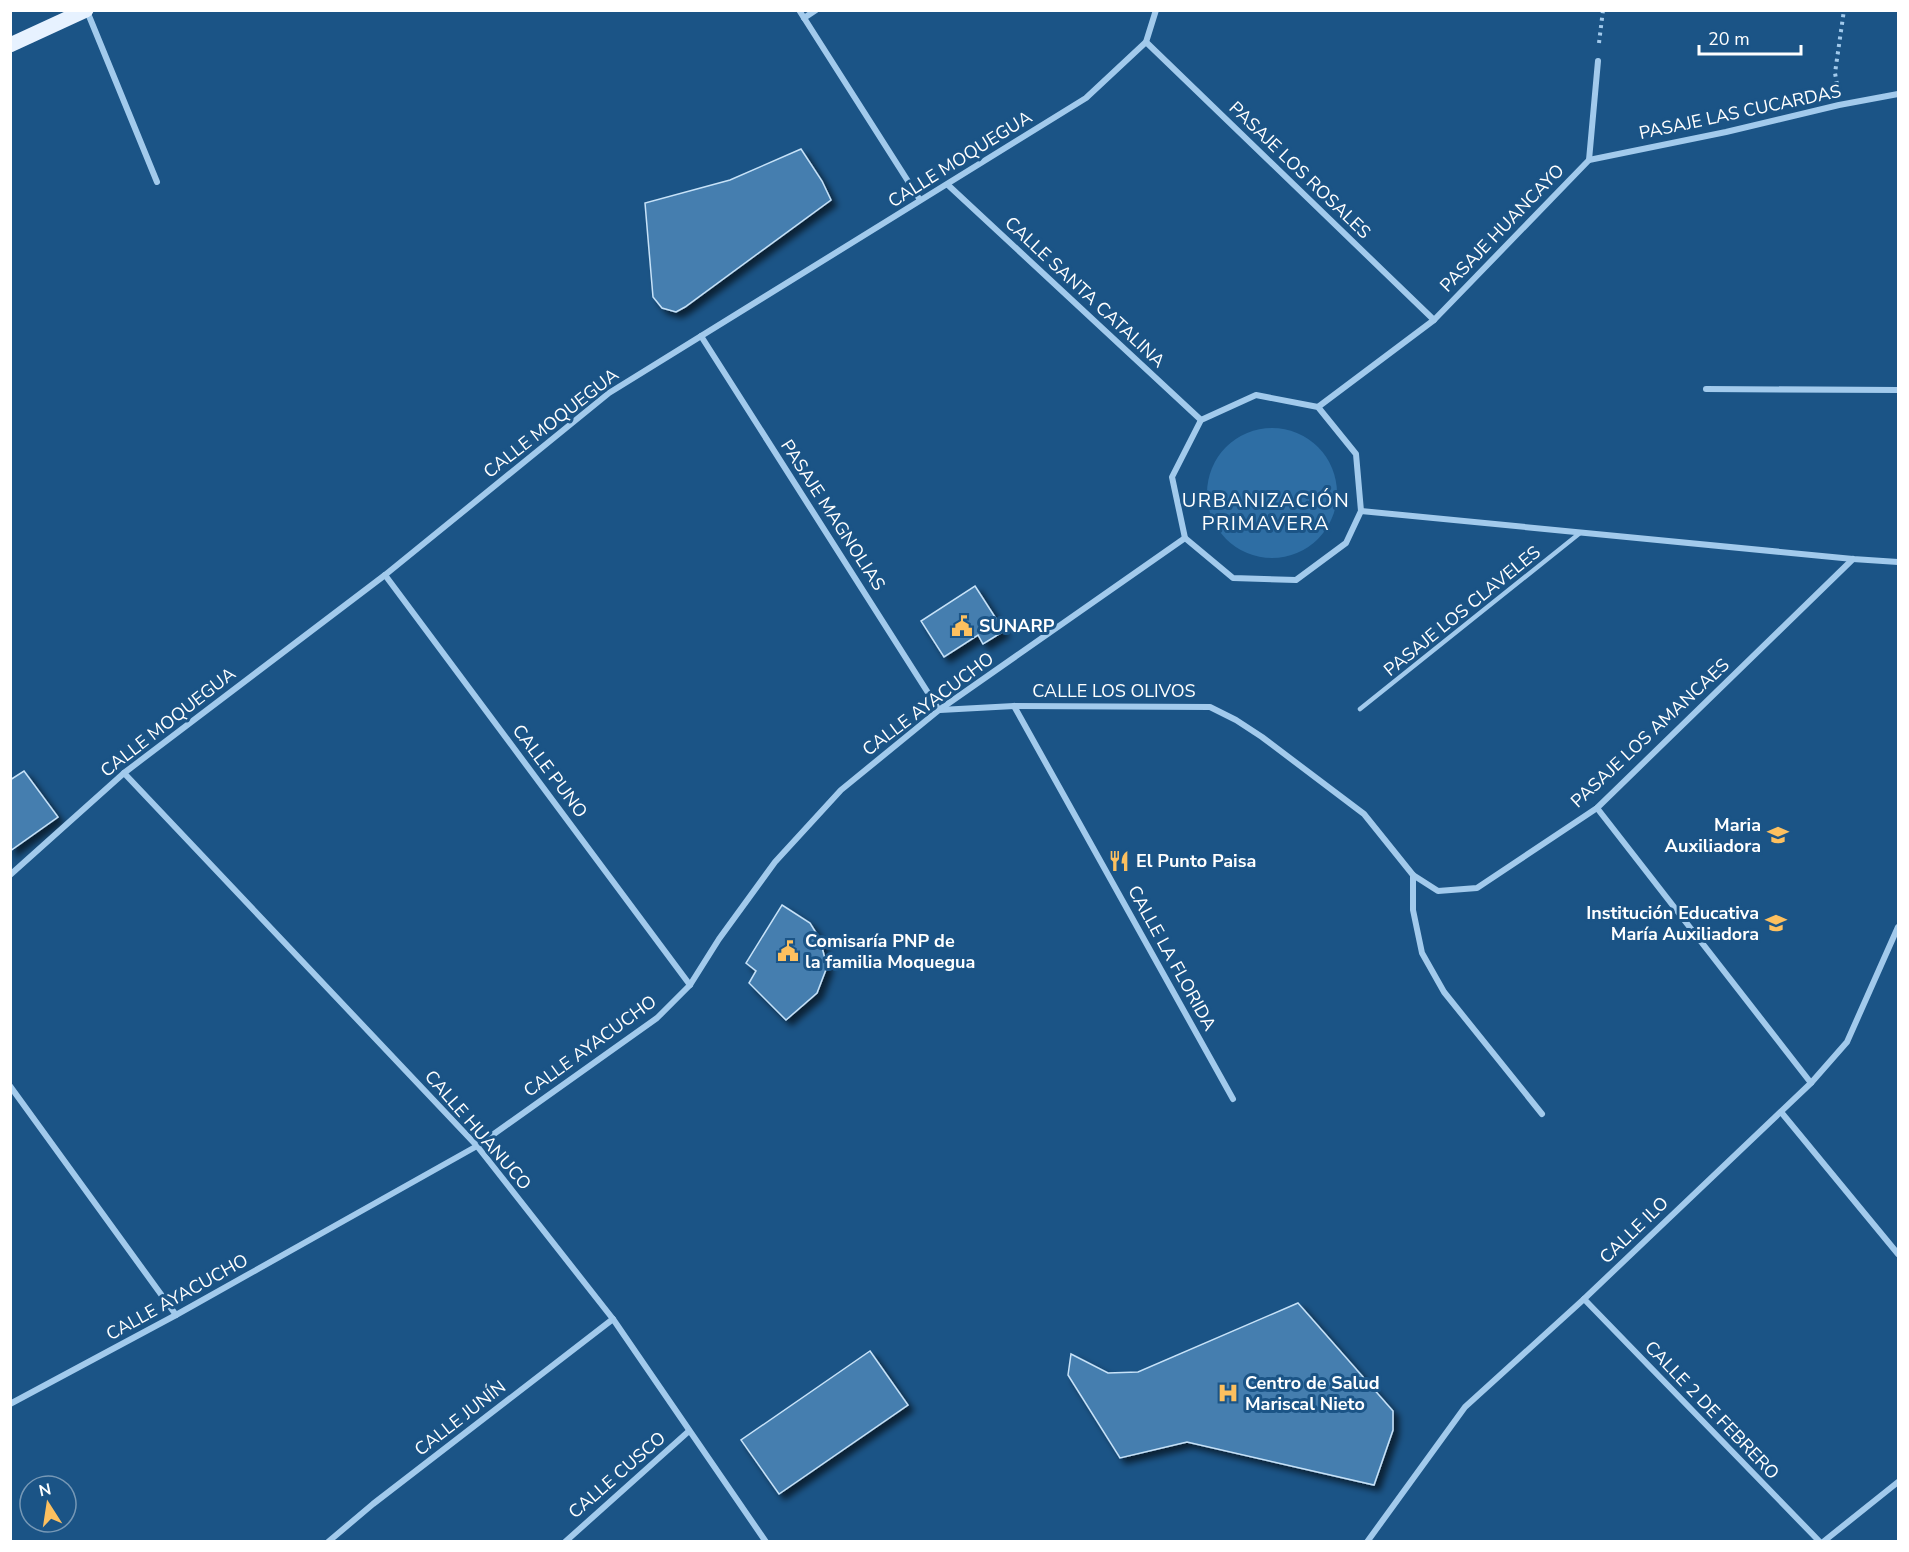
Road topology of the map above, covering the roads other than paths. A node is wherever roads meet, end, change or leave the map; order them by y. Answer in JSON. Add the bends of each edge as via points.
{"nodes":[{"id":1,"x":86,"y":10,"type":"edge"},
{"id":2,"x":799,"y":10,"type":"edge"},
{"id":3,"x":816,"y":10,"type":"edge"},
{"id":4,"x":1156,"y":10,"type":"edge"},
{"id":5,"x":804,"y":18,"type":"junction"},
{"id":6,"x":1146,"y":42,"type":"junction"},
{"id":7,"x":10,"y":45,"type":"edge"},
{"id":8,"x":1598,"y":61,"type":"road end"},
{"id":9,"x":1899,"y":94,"type":"edge"},
{"id":10,"x":1589,"y":160,"type":"junction"},
{"id":11,"x":157,"y":182,"type":"dead end"},
{"id":12,"x":948,"y":184,"type":"junction"},
{"id":13,"x":920,"y":200,"type":"junction"},
{"id":14,"x":1434,"y":320,"type":"junction"},
{"id":15,"x":701,"y":336,"type":"junction"},
{"id":16,"x":1706,"y":389,"type":"dead end"},
{"id":17,"x":1899,"y":390,"type":"edge"},
{"id":18,"x":1318,"y":407,"type":"junction"},
{"id":19,"x":1201,"y":420,"type":"junction"},
{"id":20,"x":1361,"y":511,"type":"junction"},
{"id":21,"x":1580,"y":533,"type":"junction"},
{"id":22,"x":1185,"y":538,"type":"junction"},
{"id":23,"x":1853,"y":559,"type":"junction"},
{"id":24,"x":1899,"y":562,"type":"edge"},
{"id":25,"x":385,"y":575,"type":"junction"},
{"id":26,"x":1014,"y":706,"type":"junction"},
{"id":27,"x":1360,"y":709,"type":"dead end"},
{"id":28,"x":939,"y":710,"type":"junction"},
{"id":29,"x":124,"y":773,"type":"junction"},
{"id":30,"x":1598,"y":808,"type":"junction"},
{"id":31,"x":10,"y":875,"type":"edge"},
{"id":32,"x":1413,"y":875,"type":"junction"},
{"id":33,"x":1899,"y":927,"type":"edge"},
{"id":34,"x":690,"y":985,"type":"junction"},
{"id":35,"x":1810,"y":1083,"type":"junction"},
{"id":36,"x":10,"y":1086,"type":"edge"},
{"id":37,"x":1233,"y":1099,"type":"dead end"},
{"id":38,"x":1781,"y":1112,"type":"junction"},
{"id":39,"x":1542,"y":1114,"type":"dead end"},
{"id":40,"x":477,"y":1146,"type":"junction"},
{"id":41,"x":1899,"y":1254,"type":"edge"},
{"id":42,"x":1584,"y":1299,"type":"junction"},
{"id":43,"x":176,"y":1315,"type":"junction"},
{"id":44,"x":613,"y":1319,"type":"junction"},
{"id":45,"x":10,"y":1404,"type":"edge"},
{"id":46,"x":689,"y":1431,"type":"junction"},
{"id":47,"x":1899,"y":1482,"type":"edge"},
{"id":48,"x":328,"y":1542,"type":"edge"},
{"id":49,"x":565,"y":1542,"type":"edge"},
{"id":50,"x":766,"y":1542,"type":"edge"},
{"id":51,"x":1367,"y":1542,"type":"edge"},
{"id":52,"x":1821,"y":1542,"type":"edge"}],
"edges":[{"from":1,"to":7,"type":"main road"},
{"from":1,"to":11,"type":"street"},
{"from":2,"to":5,"type":"street"},
{"from":3,"to":5,"type":"street"},
{"from":4,"to":6,"type":"street","name":"CALLE MOQUEGUA"},
{"from":5,"to":13,"type":"street"},
{"from":6,"to":12,"type":"street","name":"CALLE MOQUEGUA","via":[[1086,98]]},
{"from":6,"to":14,"type":"street","name":"PASAJE LOS ROSALES"},
{"from":8,"to":10,"type":"street","name":"PASAJE HUANCAYO"},
{"from":9,"to":10,"type":"street","name":"PASAJE LAS CUCARDAS"},
{"from":10,"to":14,"type":"street","name":"PASAJE HUANCAYO"},
{"from":12,"to":13,"type":"street","name":"CALLE MOQUEGUA"},
{"from":12,"to":19,"type":"street","name":"CALLE SANTA CATALINA"},
{"from":13,"to":15,"type":"street","name":"CALLE MOQUEGUA"},
{"from":14,"to":18,"type":"street","name":"PASAJE HUANCAYO"},
{"from":15,"to":25,"type":"street","name":"CALLE MOQUEGUA","via":[[609,393]]},
{"from":15,"to":28,"type":"street","name":"PASAJE MAGNOLIAS"},
{"from":16,"to":17,"type":"street"},
{"from":18,"to":19,"type":"street","via":[[1256,395]]},
{"from":18,"to":20,"type":"street","via":[[1356,454]]},
{"from":19,"to":22,"type":"street","via":[[1172,477]]},
{"from":20,"to":21,"type":"street"},
{"from":20,"to":22,"type":"street","via":[[1346,543],[1296,580],[1233,578]]},
{"from":21,"to":23,"type":"street"},
{"from":21,"to":27,"type":"lane","name":"PASAJE LOS CLAVELES"},
{"from":22,"to":28,"type":"street","name":"CALLE AYACUCHO"},
{"from":23,"to":24,"type":"street"},
{"from":23,"to":30,"type":"street","name":"PASAJE LOS AMANCAES"},
{"from":25,"to":29,"type":"street","name":"CALLE MOQUEGUA"},
{"from":25,"to":34,"type":"street","name":"CALLE PUNO"},
{"from":26,"to":28,"type":"street","name":"CALLE LOS OLIVOS"},
{"from":26,"to":32,"type":"street","name":"CALLE LOS OLIVOS","via":[[1210,707],[1262,737],[1364,814]]},
{"from":26,"to":37,"type":"street","name":"CALLE LA FLORIDA"},
{"from":28,"to":34,"type":"street","name":"CALLE AYACUCHO","via":[[841,790],[783,854]]},
{"from":29,"to":31,"type":"street","name":"CALLE MOQUEGUA"},
{"from":29,"to":40,"type":"street","name":"CALLE HUANUCO"},
{"from":30,"to":32,"type":"street","name":"PASAJE LOS AMANCAES","via":[[1477,888],[1438,891]]},
{"from":30,"to":35,"type":"street"},
{"from":32,"to":39,"type":"street","via":[[1413,910],[1422,953],[1444,992]]},
{"from":33,"to":35,"type":"street","name":"CALLE ILO","via":[[1847,1042]]},
{"from":34,"to":40,"type":"street","name":"CALLE AYACUCHO","via":[[657,1018]]},
{"from":35,"to":38,"type":"street","name":"CALLE ILO"},
{"from":36,"to":43,"type":"street"},
{"from":38,"to":41,"type":"street"},
{"from":38,"to":42,"type":"street","name":"CALLE ILO"},
{"from":40,"to":43,"type":"street","name":"CALLE AYACUCHO"},
{"from":40,"to":44,"type":"street","name":"CALLE HUANUCO"},
{"from":42,"to":51,"type":"street","name":"CALLE ILO","via":[[1465,1407]]},
{"from":42,"to":52,"type":"street","name":"CALLE 2 DE FEBRERO"},
{"from":43,"to":45,"type":"street","name":"CALLE AYACUCHO"},
{"from":44,"to":46,"type":"street","name":"CALLE HUANUCO"},
{"from":44,"to":48,"type":"street","name":"CALLE JUNÍN"},
{"from":46,"to":49,"type":"street","name":"CALLE CUSCO"},
{"from":46,"to":50,"type":"street","name":"CALLE HUANUCO"},
{"from":47,"to":52,"type":"street"}]}
